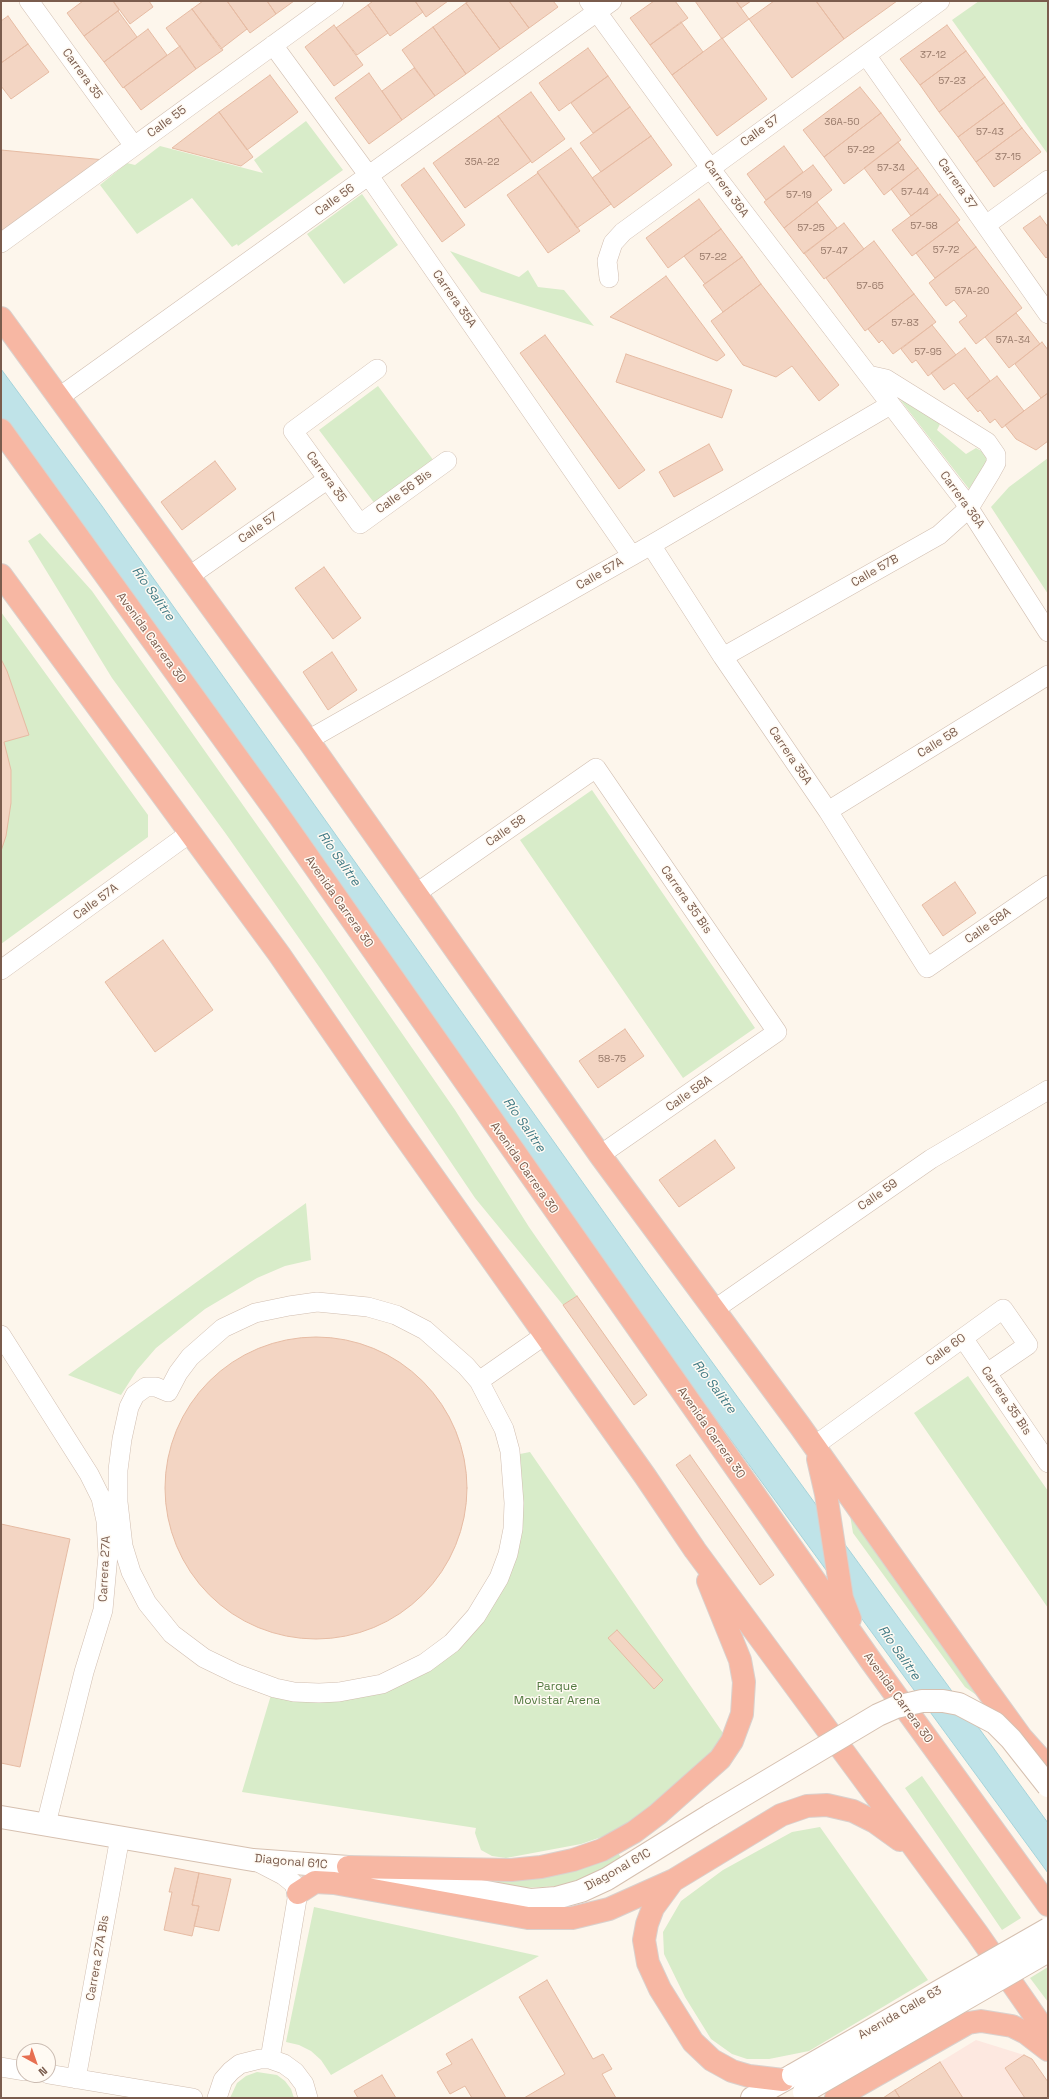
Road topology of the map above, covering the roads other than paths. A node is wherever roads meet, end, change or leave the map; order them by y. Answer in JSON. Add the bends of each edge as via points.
{"nodes":[{"id":1,"x":334,"y":1,"type":"edge"},
{"id":2,"x":612,"y":1,"type":"edge"},
{"id":3,"x":940,"y":1,"type":"edge"},
{"id":4,"x":36,"y":3,"type":"edge"},
{"id":5,"x":593,"y":6,"type":"edge"},
{"id":6,"x":274,"y":45,"type":"junction"},
{"id":7,"x":866,"y":55,"type":"junction"},
{"id":8,"x":134,"y":146,"type":"junction"},
{"id":9,"x":710,"y":167,"type":"junction"},
{"id":10,"x":369,"y":176,"type":"junction"},
{"id":11,"x":1048,"y":180,"type":"edge"},
{"id":12,"x":986,"y":225,"type":"junction"},
{"id":13,"x":1,"y":243,"type":"edge"},
{"id":14,"x":609,"y":278,"type":"dead end"},
{"id":15,"x":1048,"y":314,"type":"edge"},
{"id":16,"x":1,"y":318,"type":"edge"},
{"id":17,"x":377,"y":369,"type":"dead end"},
{"id":18,"x":868,"y":375,"type":"junction"},
{"id":19,"x":58,"y":398,"type":"junction"},
{"id":20,"x":890,"y":404,"type":"junction"},
{"id":21,"x":1,"y":430,"type":"edge"},
{"id":22,"x":447,"y":461,"type":"dead end"},
{"id":23,"x":328,"y":479,"type":"junction"},
{"id":24,"x":969,"y":508,"type":"junction"},
{"id":25,"x":360,"y":524,"type":"joint"},
{"id":26,"x":651,"y":545,"type":"junction"},
{"id":27,"x":632,"y":556,"type":"junction"},
{"id":28,"x":1,"y":575,"type":"edge"},
{"id":29,"x":188,"y":577,"type":"junction"},
{"id":30,"x":1048,"y":632,"type":"edge"},
{"id":31,"x":723,"y":657,"type":"junction"},
{"id":32,"x":1048,"y":675,"type":"edge"},
{"id":33,"x":308,"y":740,"type":"junction"},
{"id":34,"x":596,"y":768,"type":"joint"},
{"id":35,"x":828,"y":811,"type":"junction"},
{"id":36,"x":190,"y":832,"type":"junction"},
{"id":37,"x":1048,"y":885,"type":"edge"},
{"id":38,"x":415,"y":894,"type":"junction"},
{"id":39,"x":927,"y":968,"type":"joint"},
{"id":40,"x":1,"y":970,"type":"edge"},
{"id":41,"x":777,"y":1032,"type":"joint"},
{"id":42,"x":1048,"y":1090,"type":"edge"},
{"id":43,"x":600,"y":1155,"type":"junction"},
{"id":44,"x":715,"y":1309,"type":"junction"},
{"id":45,"x":1,"y":1335,"type":"edge"},
{"id":46,"x":545,"y":1335,"type":"junction"},
{"id":47,"x":963,"y":1338,"type":"junction"},
{"id":48,"x":987,"y":1373,"type":"junction"},
{"id":49,"x":479,"y":1381,"type":"junction"},
{"id":50,"x":814,"y":1446,"type":"junction"},
{"id":51,"x":1048,"y":1463,"type":"edge"},
{"id":52,"x":695,"y":1550,"type":"junction"},
{"id":53,"x":871,"y":1660,"type":"junction"},
{"id":54,"x":1048,"y":1767,"type":"edge"},
{"id":55,"x":1048,"y":1786,"type":"edge"},
{"id":56,"x":1,"y":1817,"type":"edge"},
{"id":57,"x":46,"y":1824,"type":"junction"},
{"id":58,"x":120,"y":1837,"type":"junction"},
{"id":59,"x":916,"y":1851,"type":"junction"},
{"id":60,"x":253,"y":1860,"type":"junction"},
{"id":61,"x":348,"y":1867,"type":"junction"},
{"id":62,"x":674,"y":1880,"type":"junction"},
{"id":63,"x":298,"y":1893,"type":"junction"},
{"id":64,"x":1048,"y":1905,"type":"edge"},
{"id":65,"x":1048,"y":1929,"type":"edge"},
{"id":66,"x":1048,"y":1951,"type":"edge"},
{"id":67,"x":1048,"y":2035,"type":"edge"},
{"id":68,"x":1048,"y":2050,"type":"edge"},
{"id":69,"x":270,"y":2059,"type":"junction"},
{"id":70,"x":16,"y":2070,"type":"edge"},
{"id":71,"x":2,"y":2071,"type":"edge"},
{"id":72,"x":56,"y":2075,"type":"edge"},
{"id":73,"x":76,"y":2079,"type":"junction"},
{"id":74,"x":793,"y":2086,"type":"edge"},
{"id":75,"x":193,"y":2098,"type":"edge"},
{"id":76,"x":217,"y":2098,"type":"edge"},
{"id":77,"x":308,"y":2098,"type":"edge"},
{"id":78,"x":752,"y":2098,"type":"edge"},
{"id":79,"x":836,"y":2098,"type":"edge"}],
"edges":[{"from":1,"to":6,"type":"street","name":"Calle 55"},
{"from":2,"to":5,"type":"street","name":"Calle 56"},
{"from":3,"to":7,"type":"street","name":"Calle 57"},
{"from":4,"to":8,"type":"street","name":"Carrera 35"},
{"from":5,"to":9,"type":"street","name":"Carrera 36A"},
{"from":5,"to":10,"type":"street","name":"Calle 56"},
{"from":6,"to":8,"type":"street","name":"Calle 55"},
{"from":6,"to":10,"type":"street","name":"Carrera 35A"},
{"from":7,"to":9,"type":"street","name":"Calle 57"},
{"from":7,"to":12,"type":"street","name":"Carrera 37"},
{"from":8,"to":13,"type":"street","name":"Calle 55"},
{"from":9,"to":14,"type":"street","name":"Calle 57","via":[[612,243],[607,261]]},
{"from":9,"to":18,"type":"street","name":"Carrera 36A"},
{"from":10,"to":19,"type":"street","name":"Calle 56"},
{"from":10,"to":27,"type":"street","name":"Carrera 35A"},
{"from":11,"to":12,"type":"street"},
{"from":12,"to":15,"type":"street","name":"Carrera 37"},
{"from":16,"to":19,"type":"highway"},
{"from":17,"to":23,"type":"street","name":"Carrera 35","via":[[293,431]]},
{"from":18,"to":20,"type":"street","name":"Carrera 36A"},
{"from":18,"to":24,"type":"street","name":"Calle 57B","via":[[886,379],[987,442],[996,455],[996,463]]},
{"from":19,"to":29,"type":"highway"},
{"from":20,"to":24,"type":"street","name":"Carrera 36A"},
{"from":20,"to":26,"type":"street","name":"Calle 57A"},
{"from":21,"to":53,"type":"highway","name":"Avenida Carrera 30","via":[[280,817]]},
{"from":22,"to":25,"type":"street","name":"Calle 56 Bis"},
{"from":23,"to":25,"type":"street","name":"Carrera 35"},
{"from":23,"to":29,"type":"street","name":"Calle 57"},
{"from":24,"to":30,"type":"street","name":"Carrera 36A"},
{"from":24,"to":31,"type":"street","name":"Calle 57B","via":[[939,535]]},
{"from":26,"to":27,"type":"street","name":"Calle 57A"},
{"from":26,"to":31,"type":"street","name":"Carrera 35A"},
{"from":27,"to":33,"type":"street","name":"Calle 57A"},
{"from":28,"to":36,"type":"highway"},
{"from":29,"to":33,"type":"highway"},
{"from":31,"to":35,"type":"street","name":"Carrera 35A"},
{"from":32,"to":35,"type":"street","name":"Calle 58"},
{"from":33,"to":38,"type":"highway"},
{"from":34,"to":38,"type":"street","name":"Calle 58"},
{"from":34,"to":41,"type":"street","name":"Carrera 35 Bis"},
{"from":35,"to":39,"type":"street","name":"Carrera 35A"},
{"from":36,"to":40,"type":"street","name":"Calle 57A"},
{"from":36,"to":46,"type":"highway","via":[[279,954]]},
{"from":37,"to":39,"type":"street","name":"Calle 58A"},
{"from":38,"to":43,"type":"highway"},
{"from":41,"to":43,"type":"street","name":"Calle 58A"},
{"from":42,"to":44,"type":"street","name":"Calle 59","via":[[959,1141]]},
{"from":43,"to":44,"type":"highway"},
{"from":44,"to":50,"type":"highway"},
{"from":45,"to":57,"type":"street","name":"Carrera 27A","via":[[89,1474],[101,1498],[106,1521],[108,1555],[102,1610]]},
{"from":46,"to":49,"type":"street"},
{"from":46,"to":52,"type":"highway"},
{"from":47,"to":48,"type":"street","name":"Carrera 35 Bis"},
{"from":47,"to":48,"type":"street","name":"Calle 60","via":[[1003,1309],[1028,1345]]},
{"from":47,"to":50,"type":"street","name":"Calle 60"},
{"from":48,"to":51,"type":"street","name":"Carrera 35 Bis"},
{"from":49,"to":49,"type":"street","via":[[504,1429],[510,1451],[514,1503],[508,1554],[486,1602],[462,1633],[425,1663],[382,1684],[358,1689],[319,1693],[275,1688],[236,1674],[204,1658],[172,1634],[147,1603],[131,1572],[123,1546],[119,1518],[118,1470],[129,1407],[135,1395],[146,1387],[156,1387],[168,1392],[190,1357],[223,1328],[255,1313],[289,1306],[317,1302],[368,1307],[396,1315],[425,1330]]},
{"from":50,"to":53,"type":"highway","via":[[826,1494],[843,1600]]},
{"from":50,"to":54,"type":"highway","via":[[982,1683],[1021,1736]]},
{"from":52,"to":59,"type":"highway"},
{"from":52,"to":61,"type":"highway","via":[[740,1660],[744,1682],[742,1714],[732,1741],[720,1759],[696,1782],[634,1832],[602,1850],[573,1860],[511,1870]]},
{"from":53,"to":64,"type":"highway","name":"Avenida Carrera 30"},
{"from":55,"to":61,"type":"main road","name":"Diagonal 61C","bridge":true,"via":[[995,1723],[959,1704],[922,1701],[896,1707],[878,1715],[607,1879],[581,1891],[556,1898],[511,1898]]},
{"from":56,"to":57,"type":"main road","name":"Diagonal 61C"},
{"from":57,"to":58,"type":"main road","name":"Diagonal 61C"},
{"from":58,"to":60,"type":"main road","name":"Diagonal 61C"},
{"from":58,"to":73,"type":"street","name":"Carrera 27A Bis"},
{"from":59,"to":62,"type":"highway","via":[[876,1822],[853,1811],[827,1805],[807,1806],[781,1815]]},
{"from":59,"to":67,"type":"highway"},
{"from":60,"to":61,"type":"main road","name":"Diagonal 61C"},
{"from":60,"to":63,"type":"street","via":[[283,1875],[293,1883]]},
{"from":62,"to":63,"type":"highway","via":[[609,1909],[583,1916],[553,1919],[528,1918],[334,1883],[314,1882]]},
{"from":62,"to":74,"type":"highway","via":[[653,1908],[644,1940],[648,1963],[660,1989],[693,2042],[712,2060],[732,2071]]},
{"from":63,"to":69,"type":"street"},
{"from":65,"to":74,"type":"main road","name":"Avenida Calle 63","bridge":true},
{"from":66,"to":74,"type":"main road","name":"Avenida Calle 63","bridge":true},
{"from":68,"to":79,"type":"highway","via":[[1026,2032],[1012,2026],[981,2021],[968,2023]]},
{"from":69,"to":76,"type":"street","via":[[250,2060],[231,2071],[223,2080]]},
{"from":69,"to":77,"type":"street","via":[[284,2064],[295,2072],[304,2084]]},
{"from":70,"to":71,"type":"street"},
{"from":72,"to":73,"type":"street"},
{"from":73,"to":75,"type":"street"},
{"from":74,"to":78,"type":"main road","name":"Avenida Calle 63"}]}
